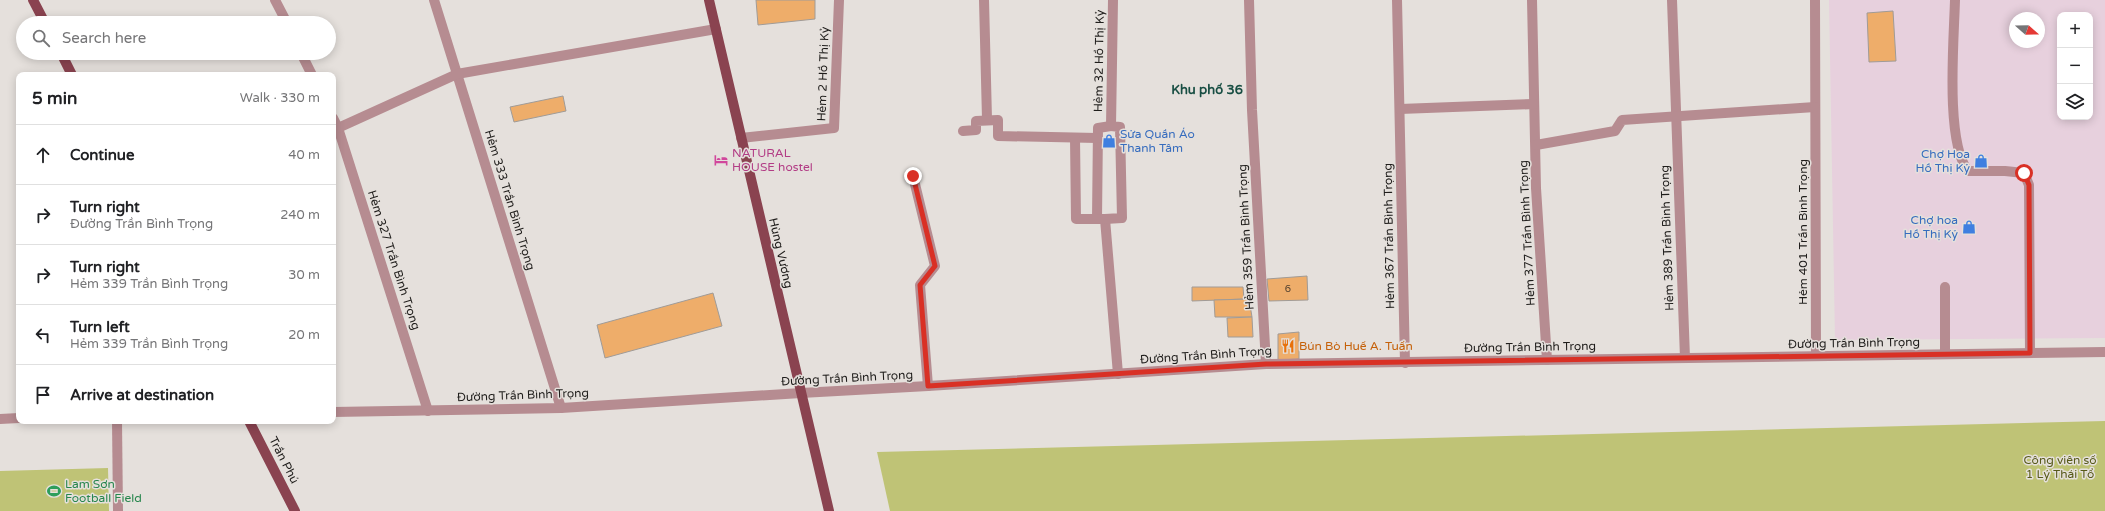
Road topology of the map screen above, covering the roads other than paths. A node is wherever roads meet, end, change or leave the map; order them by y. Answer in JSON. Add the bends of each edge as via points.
{"nodes":[{"id":1,"x":33,"y":0,"type":"edge"},
{"id":2,"x":275,"y":0,"type":"edge"},
{"id":3,"x":434,"y":0,"type":"edge"},
{"id":4,"x":709,"y":0,"type":"edge"},
{"id":5,"x":839,"y":0,"type":"edge"},
{"id":6,"x":984,"y":0,"type":"edge"},
{"id":7,"x":1113,"y":0,"type":"edge"},
{"id":8,"x":1249,"y":0,"type":"edge"},
{"id":9,"x":1397,"y":0,"type":"edge"},
{"id":10,"x":1532,"y":0,"type":"edge"},
{"id":11,"x":1672,"y":0,"type":"edge"},
{"id":12,"x":1815,"y":0,"type":"edge"},
{"id":13,"x":1955,"y":0,"type":"edge"},
{"id":14,"x":41,"y":16,"type":"edge"},
{"id":15,"x":283,"y":16,"type":"edge"},
{"id":16,"x":716,"y":29,"type":"junction"},
{"id":17,"x":64,"y":60,"type":"edge"},
{"id":18,"x":304,"y":60,"type":"edge"},
{"id":19,"x":70,"y":72,"type":"edge"},
{"id":20,"x":310,"y":72,"type":"edge"},
{"id":21,"x":457,"y":74,"type":"junction"},
{"id":22,"x":1534,"y":104,"type":"junction"},
{"id":23,"x":1815,"y":107,"type":"junction"},
{"id":24,"x":1400,"y":109,"type":"junction"},
{"id":25,"x":1676,"y":116,"type":"junction"},
{"id":26,"x":987,"y":120,"type":"junction"},
{"id":27,"x":336,"y":124,"type":"edge"},
{"id":28,"x":1111,"y":126,"type":"junction"},
{"id":29,"x":338,"y":128,"type":"junction"},
{"id":30,"x":963,"y":131,"type":"dead end"},
{"id":31,"x":741,"y":138,"type":"junction"},
{"id":32,"x":1075,"y":138,"type":"junction"},
{"id":33,"x":1097,"y":138,"type":"junction"},
{"id":34,"x":1536,"y":145,"type":"junction"},
{"id":35,"x":913,"y":176,"type":"dead end"},
{"id":36,"x":1101,"y":219,"type":"junction"},
{"id":37,"x":1945,"y":287,"type":"dead end"},
{"id":38,"x":2105,"y":352,"type":"edge"},
{"id":39,"x":2030,"y":353,"type":"junction"},
{"id":40,"x":1945,"y":354,"type":"junction"},
{"id":41,"x":1816,"y":356,"type":"junction"},
{"id":42,"x":1685,"y":358,"type":"junction"},
{"id":43,"x":1547,"y":360,"type":"junction"},
{"id":44,"x":1405,"y":363,"type":"junction"},
{"id":45,"x":1266,"y":364,"type":"junction"},
{"id":46,"x":1118,"y":374,"type":"junction"},
{"id":47,"x":928,"y":386,"type":"junction"},
{"id":48,"x":801,"y":393,"type":"junction"},
{"id":49,"x":561,"y":408,"type":"junction"},
{"id":50,"x":428,"y":411,"type":"junction"},
{"id":51,"x":336,"y":412,"type":"edge"},
{"id":52,"x":16,"y":418,"type":"edge"},
{"id":53,"x":0,"y":419,"type":"edge"},
{"id":54,"x":117,"y":424,"type":"edge"},
{"id":55,"x":251,"y":424,"type":"edge"},
{"id":56,"x":118,"y":511,"type":"edge"},
{"id":57,"x":295,"y":511,"type":"edge"},
{"id":58,"x":829,"y":511,"type":"edge"}],
"edges":[{"from":1,"to":14,"type":"main road"},
{"from":2,"to":15,"type":"street"},
{"from":3,"to":21,"type":"street","name":"Hẻm 333 Trần Bình Trọng"},
{"from":4,"to":16,"type":"main road","name":"Hùng Vương"},
{"from":5,"to":31,"type":"street","name":"Hẻm 2 Hồ Thị Kỷ","via":[[834,128]]},
{"from":6,"to":26,"type":"street"},
{"from":7,"to":28,"type":"street","name":"Hẻm 32 Hồ Thị Kỷ"},
{"from":8,"to":45,"type":"street","name":"Hẻm 359 Trần Bình Trọng","via":[[1252,110]]},
{"from":9,"to":24,"type":"street","name":"Hẻm 367 Trần Bình Trọng"},
{"from":10,"to":22,"type":"street","name":"Hẻm 377 Trần Bình Trọng"},
{"from":11,"to":25,"type":"street","name":"Hẻm 389 Trần Bình Trọng"},
{"from":12,"to":23,"type":"street","name":"Hẻm 401 Trần Bình Trọng"},
{"from":13,"to":39,"type":"street","via":[[1954,116],[1962,163],[1968,172],[2024,173],[2029,185]]},
{"from":16,"to":21,"type":"street"},
{"from":16,"to":31,"type":"main road","name":"Hùng Vương"},
{"from":17,"to":19,"type":"main road"},
{"from":18,"to":20,"type":"street"},
{"from":21,"to":29,"type":"street"},
{"from":21,"to":49,"type":"street","name":"Hẻm 333 Trần Bình Trọng"},
{"from":22,"to":24,"type":"street"},
{"from":22,"to":34,"type":"street","name":"Hẻm 377 Trần Bình Trọng"},
{"from":23,"to":25,"type":"street"},
{"from":23,"to":41,"type":"street","name":"Hẻm 401 Trần Bình Trọng"},
{"from":24,"to":44,"type":"street","name":"Hẻm 367 Trần Bình Trọng"},
{"from":25,"to":34,"type":"street","via":[[1622,120],[1615,131]]},
{"from":25,"to":42,"type":"street","name":"Hẻm 389 Trần Bình Trọng"},
{"from":26,"to":30,"type":"street","via":[[976,121],[976,130]]},
{"from":26,"to":32,"type":"street","via":[[998,120],[998,136]]},
{"from":27,"to":29,"type":"street","name":"Hẻm 327 Trần Bình Trọng"},
{"from":28,"to":33,"type":"street","via":[[1098,128]]},
{"from":28,"to":36,"type":"street","name":"Hẻm 32 Hồ Thị Kỷ","via":[[1120,127],[1122,218]]},
{"from":29,"to":50,"type":"street","name":"Hẻm 327 Trần Bình Trọng"},
{"from":31,"to":48,"type":"main road","name":"Hùng Vương"},
{"from":32,"to":33,"type":"street"},
{"from":32,"to":36,"type":"street","via":[[1076,219]]},
{"from":33,"to":36,"type":"street"},
{"from":34,"to":43,"type":"street","name":"Hẻm 377 Trần Bình Trọng","via":[[1536,188]]},
{"from":35,"to":47,"type":"street","via":[[935,266],[920,285]]},
{"from":36,"to":46,"type":"street"},
{"from":37,"to":40,"type":"street"},
{"from":38,"to":39,"type":"street","name":"Đường Trần Bình Trọng"},
{"from":39,"to":40,"type":"street","name":"Đường Trần Bình Trọng"},
{"from":40,"to":41,"type":"street","name":"Đường Trần Bình Trọng"},
{"from":41,"to":42,"type":"street","name":"Đường Trần Bình Trọng"},
{"from":42,"to":43,"type":"street","name":"Đường Trần Bình Trọng"},
{"from":43,"to":44,"type":"street","name":"Đường Trần Bình Trọng"},
{"from":44,"to":45,"type":"street","name":"Đường Trần Bình Trọng"},
{"from":45,"to":46,"type":"street","name":"Đường Trần Bình Trọng"},
{"from":46,"to":47,"type":"street","name":"Đường Trần Bình Trọng"},
{"from":47,"to":48,"type":"street","name":"Đường Trần Bình Trọng"},
{"from":48,"to":49,"type":"street","name":"Đường Trần Bình Trọng"},
{"from":48,"to":58,"type":"main road","name":"Hùng Vương"},
{"from":49,"to":50,"type":"street","name":"Đường Trần Bình Trọng"},
{"from":50,"to":51,"type":"street","name":"Đường Trần Bình Trọng"},
{"from":52,"to":53,"type":"street"},
{"from":54,"to":56,"type":"street"},
{"from":55,"to":57,"type":"main road","name":"Trần Phú"}]}
